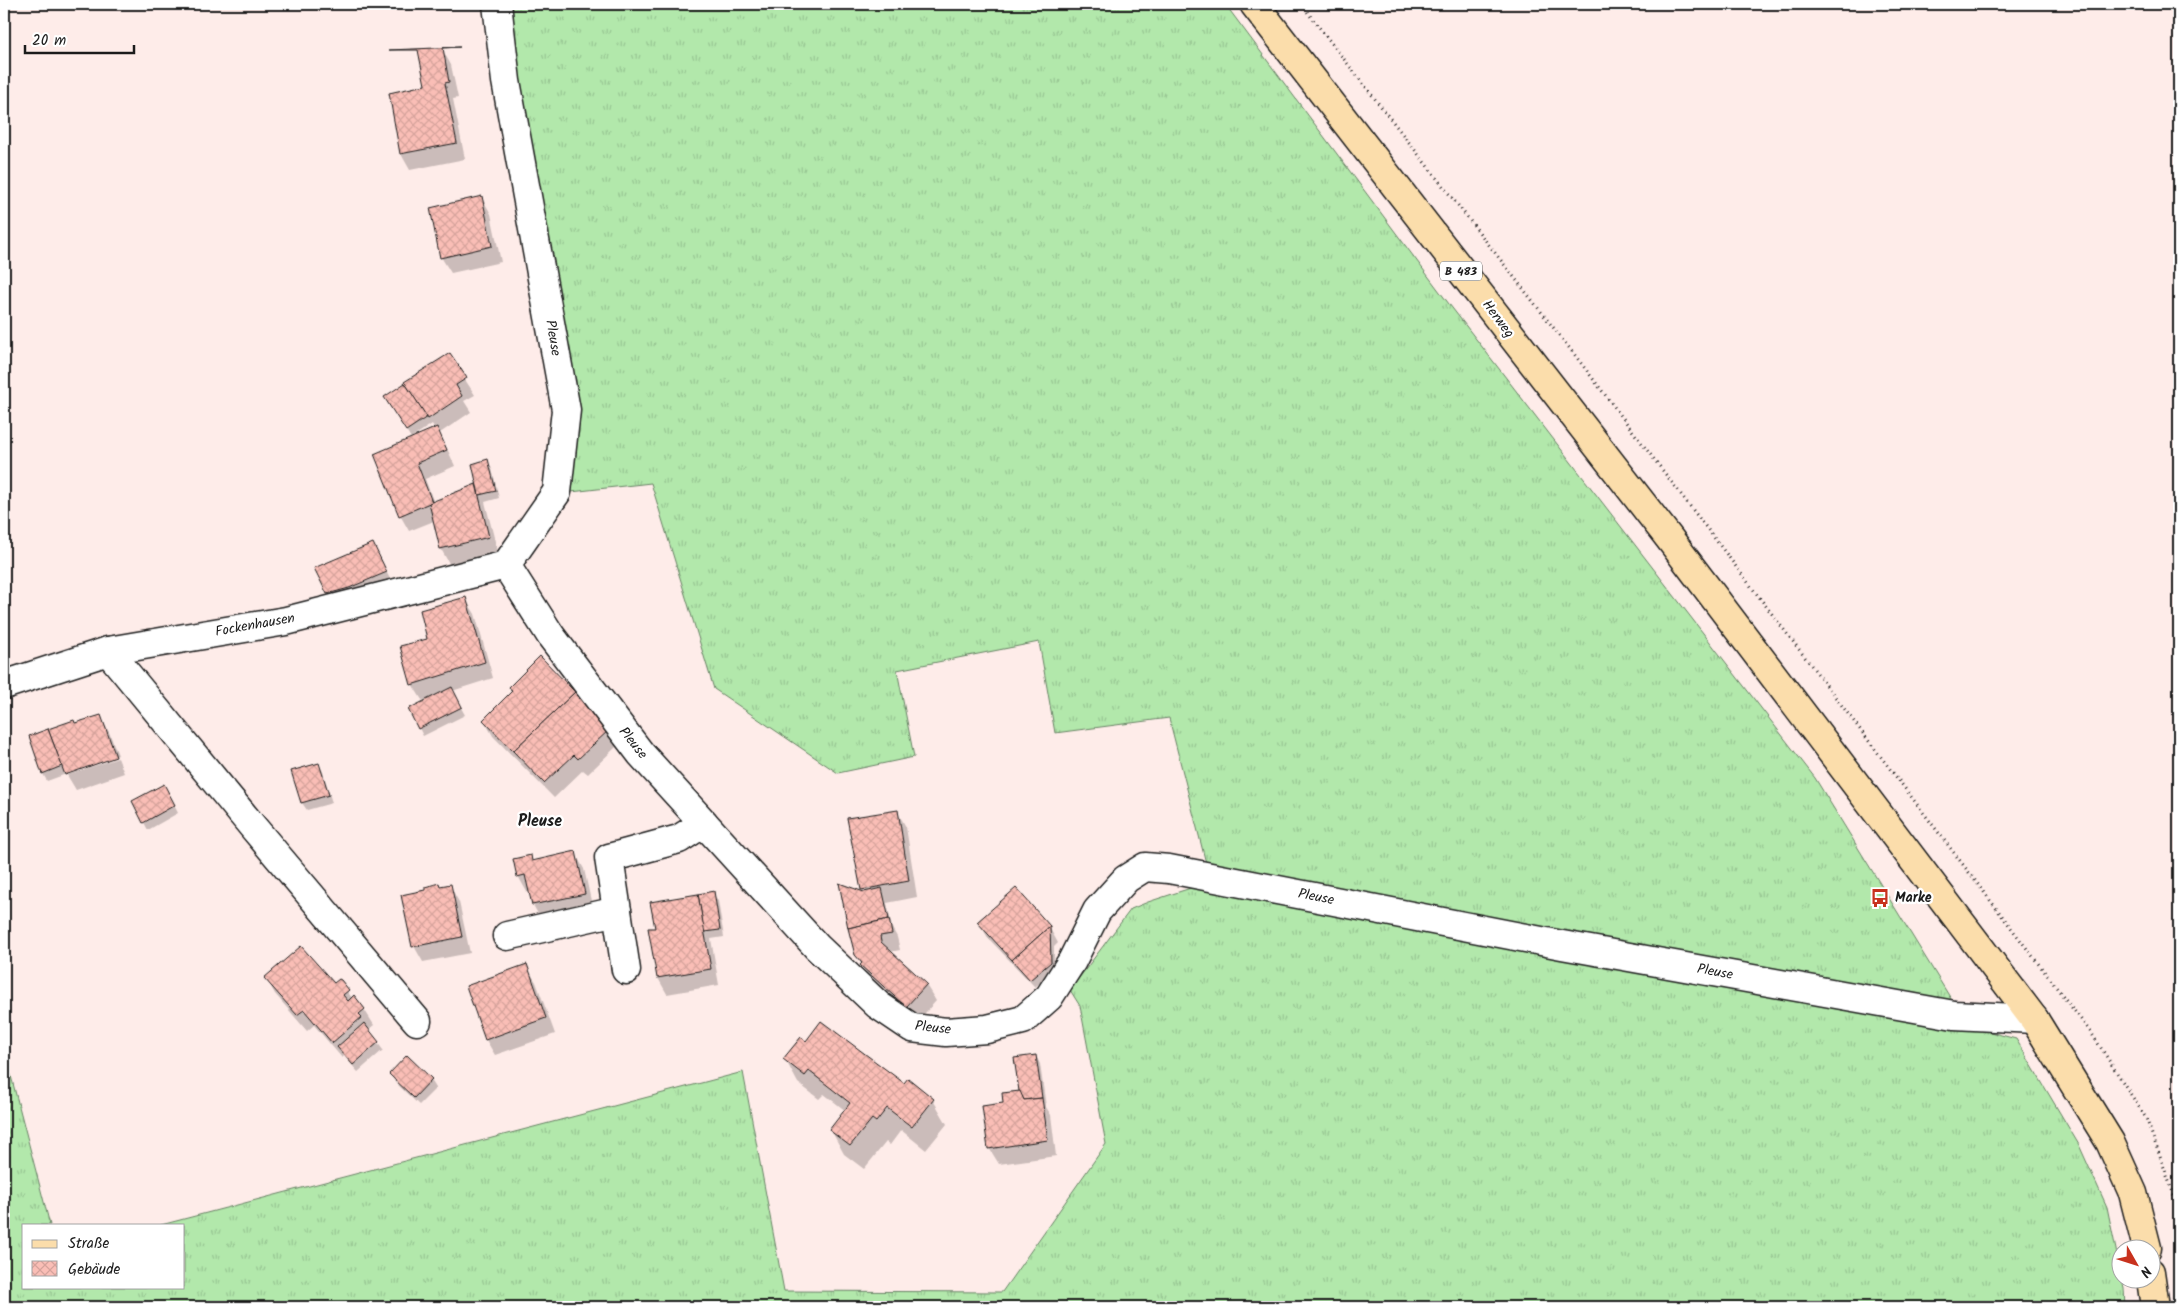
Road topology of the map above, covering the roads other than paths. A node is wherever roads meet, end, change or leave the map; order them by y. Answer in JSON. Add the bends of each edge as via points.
{"nodes":[{"id":1,"x":497,"y":4,"type":"edge"},
{"id":2,"x":1254,"y":4,"type":"edge"},
{"id":3,"x":506,"y":565,"type":"junction"},
{"id":4,"x":108,"y":651,"type":"junction"},
{"id":5,"x":4,"y":685,"type":"edge"},
{"id":6,"x":704,"y":824,"type":"junction"},
{"id":7,"x":617,"y":911,"type":"junction"},
{"id":8,"x":507,"y":936,"type":"dead end"},
{"id":9,"x":626,"y":970,"type":"dead end"},
{"id":10,"x":2034,"y":1019,"type":"junction"},
{"id":11,"x":418,"y":1020,"type":"dead end"},
{"id":12,"x":2144,"y":1238,"type":"edge"},
{"id":13,"x":2152,"y":1288,"type":"edge"},
{"id":14,"x":2155,"y":1307,"type":"edge"}],
"edges":[{"from":1,"to":3,"type":"street","name":"Pleuse","via":[[506,81],[566,410],[558,492]]},
{"from":2,"to":10,"type":"main road","name":"Herweg","number":"B 483","via":[[1669,538]]},
{"from":3,"to":4,"type":"street","name":"Fockenhausen","via":[[286,621]]},
{"from":3,"to":6,"type":"street","name":"Pleuse","via":[[551,636],[640,754]]},
{"from":4,"to":5,"type":"street","name":"Fockenhausen"},
{"from":4,"to":11,"type":"street"},
{"from":6,"to":7,"type":"street","via":[[679,839],[609,858]]},
{"from":6,"to":10,"type":"street","name":"Pleuse","via":[[817,947],[878,1005],[912,1028],[946,1032],[987,1029],[1023,1020],[1049,997],[1072,961],[1097,911],[1126,879],[1145,867],[1170,869],[1562,945],[1954,1015]]},
{"from":7,"to":8,"type":"street"},
{"from":7,"to":9,"type":"street"},
{"from":10,"to":12,"type":"main road","number":"B 483","via":[[2110,1142],[2133,1193]]},
{"from":13,"to":14,"type":"main road"}]}
